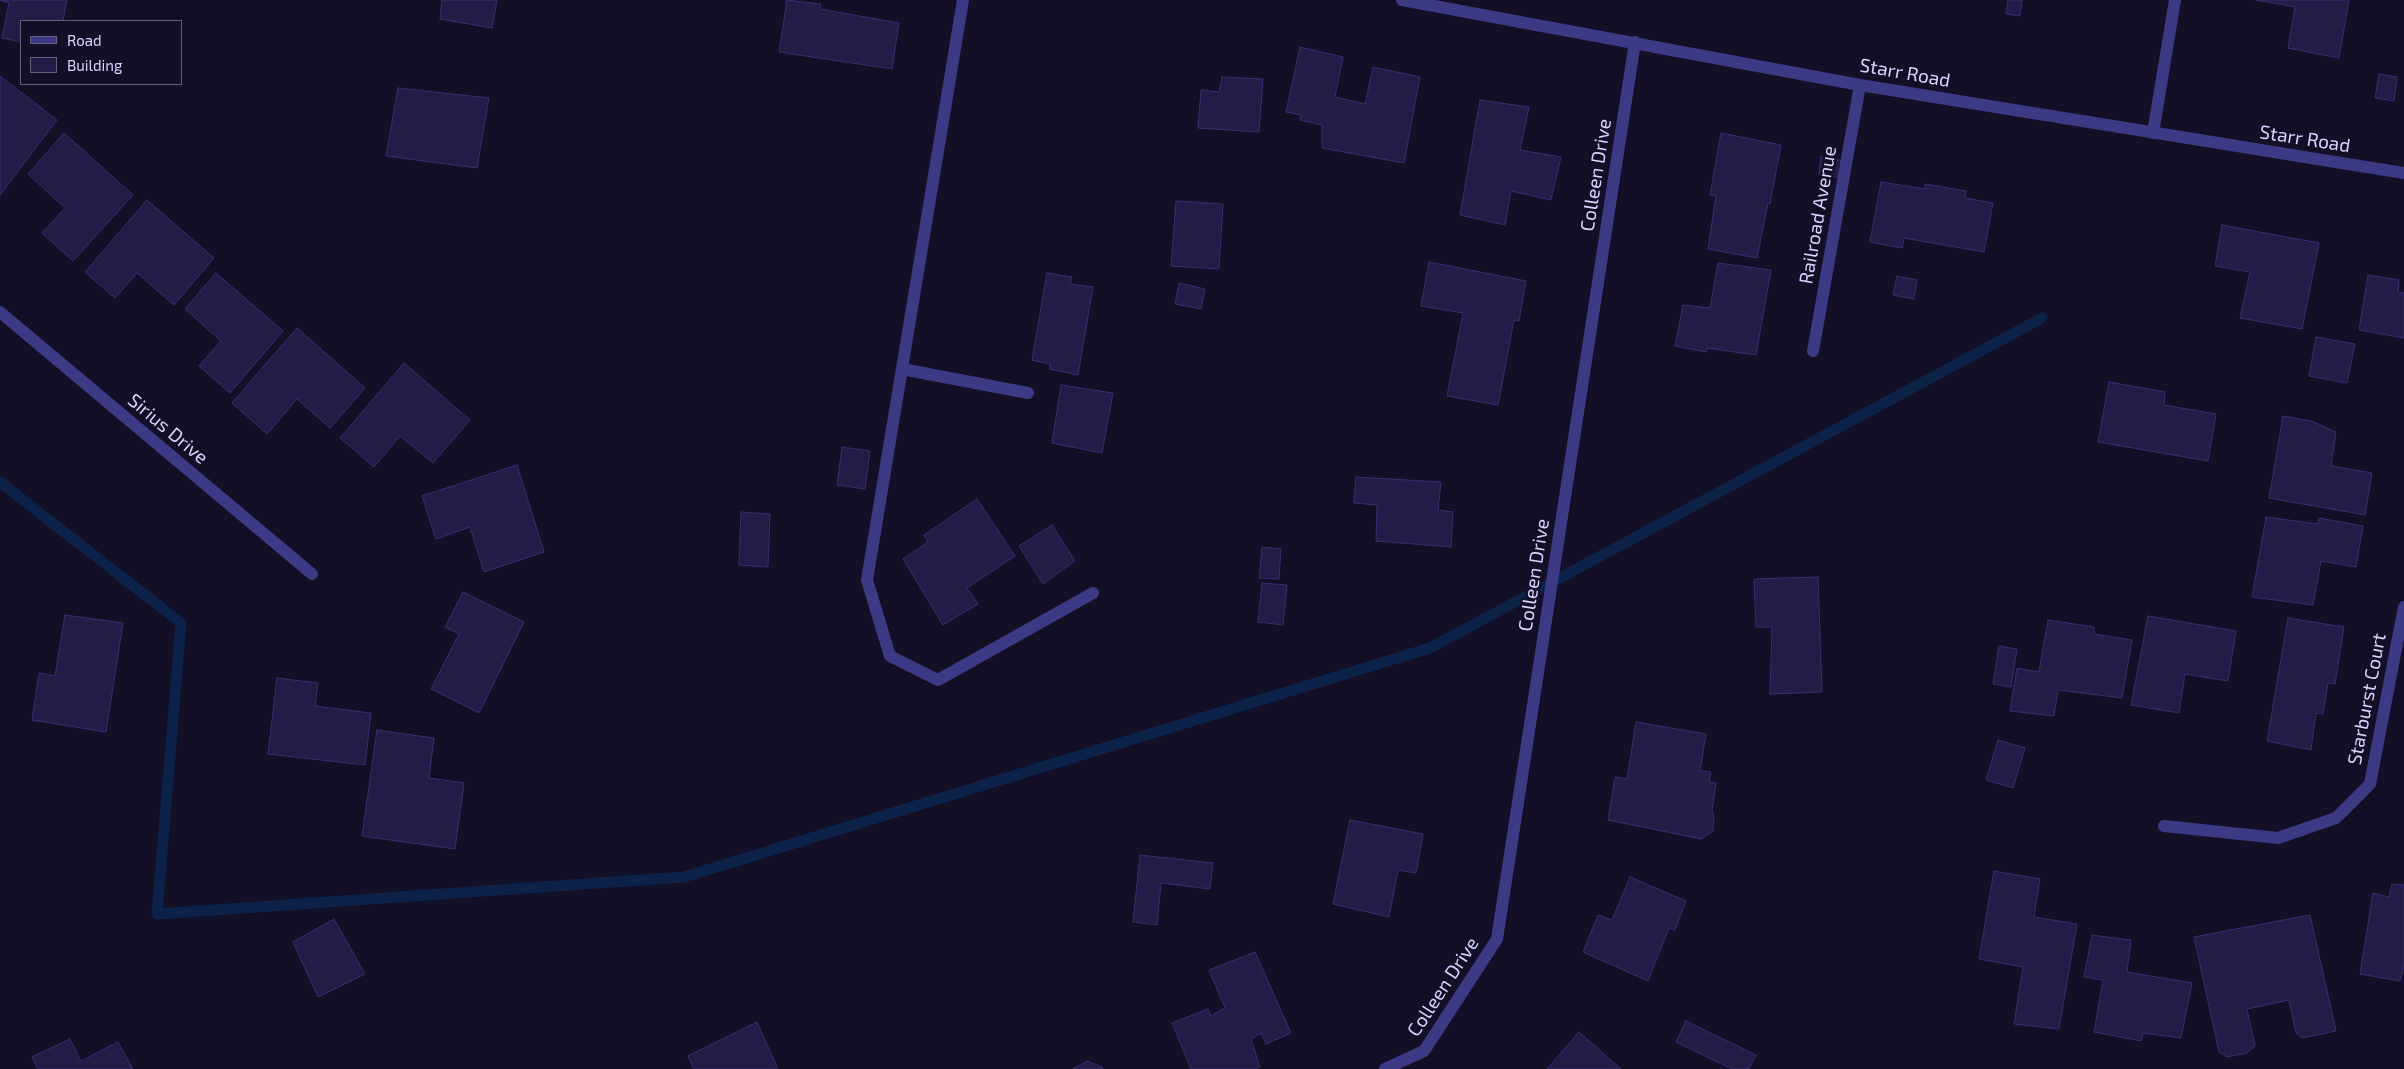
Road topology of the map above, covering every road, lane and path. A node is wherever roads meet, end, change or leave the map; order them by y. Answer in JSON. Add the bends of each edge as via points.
{"nodes":[{"id":1,"x":963,"y":0,"type":"edge"},
{"id":2,"x":1402,"y":0,"type":"edge"},
{"id":3,"x":2175,"y":0,"type":"edge"},
{"id":4,"x":1635,"y":42,"type":"junction"},
{"id":5,"x":1860,"y":85,"type":"junction"},
{"id":6,"x":2153,"y":134,"type":"junction"},
{"id":7,"x":2404,"y":173,"type":"edge"},
{"id":8,"x":0,"y":312,"type":"edge"},
{"id":9,"x":1813,"y":351,"type":"dead end"},
{"id":10,"x":902,"y":369,"type":"junction"},
{"id":11,"x":1028,"y":393,"type":"dead end"},
{"id":12,"x":312,"y":574,"type":"dead end"},
{"id":13,"x":1093,"y":593,"type":"dead end"},
{"id":14,"x":2404,"y":608,"type":"edge"},
{"id":15,"x":2164,"y":826,"type":"dead end"},
{"id":16,"x":1384,"y":1069,"type":"edge"}],
"edges":[{"from":1,"to":10,"type":"street"},
{"from":2,"to":4,"type":"street","name":"Starr Road"},
{"from":3,"to":6,"type":"street"},
{"from":4,"to":5,"type":"street","name":"Starr Road"},
{"from":4,"to":16,"type":"street","name":"Colleen Drive","via":[[1497,939],[1424,1051]]},
{"from":5,"to":6,"type":"street","name":"Starr Road"},
{"from":5,"to":9,"type":"street","name":"Railroad Avenue"},
{"from":6,"to":7,"type":"street","name":"Starr Road"},
{"from":8,"to":12,"type":"street","name":"Sirius Drive"},
{"from":10,"to":11,"type":"street"},
{"from":10,"to":13,"type":"street","via":[[867,580],[890,656],[938,680]]},
{"from":14,"to":15,"type":"street","name":"Starburst Court","via":[[2370,784],[2336,818],[2278,838]]}]}
